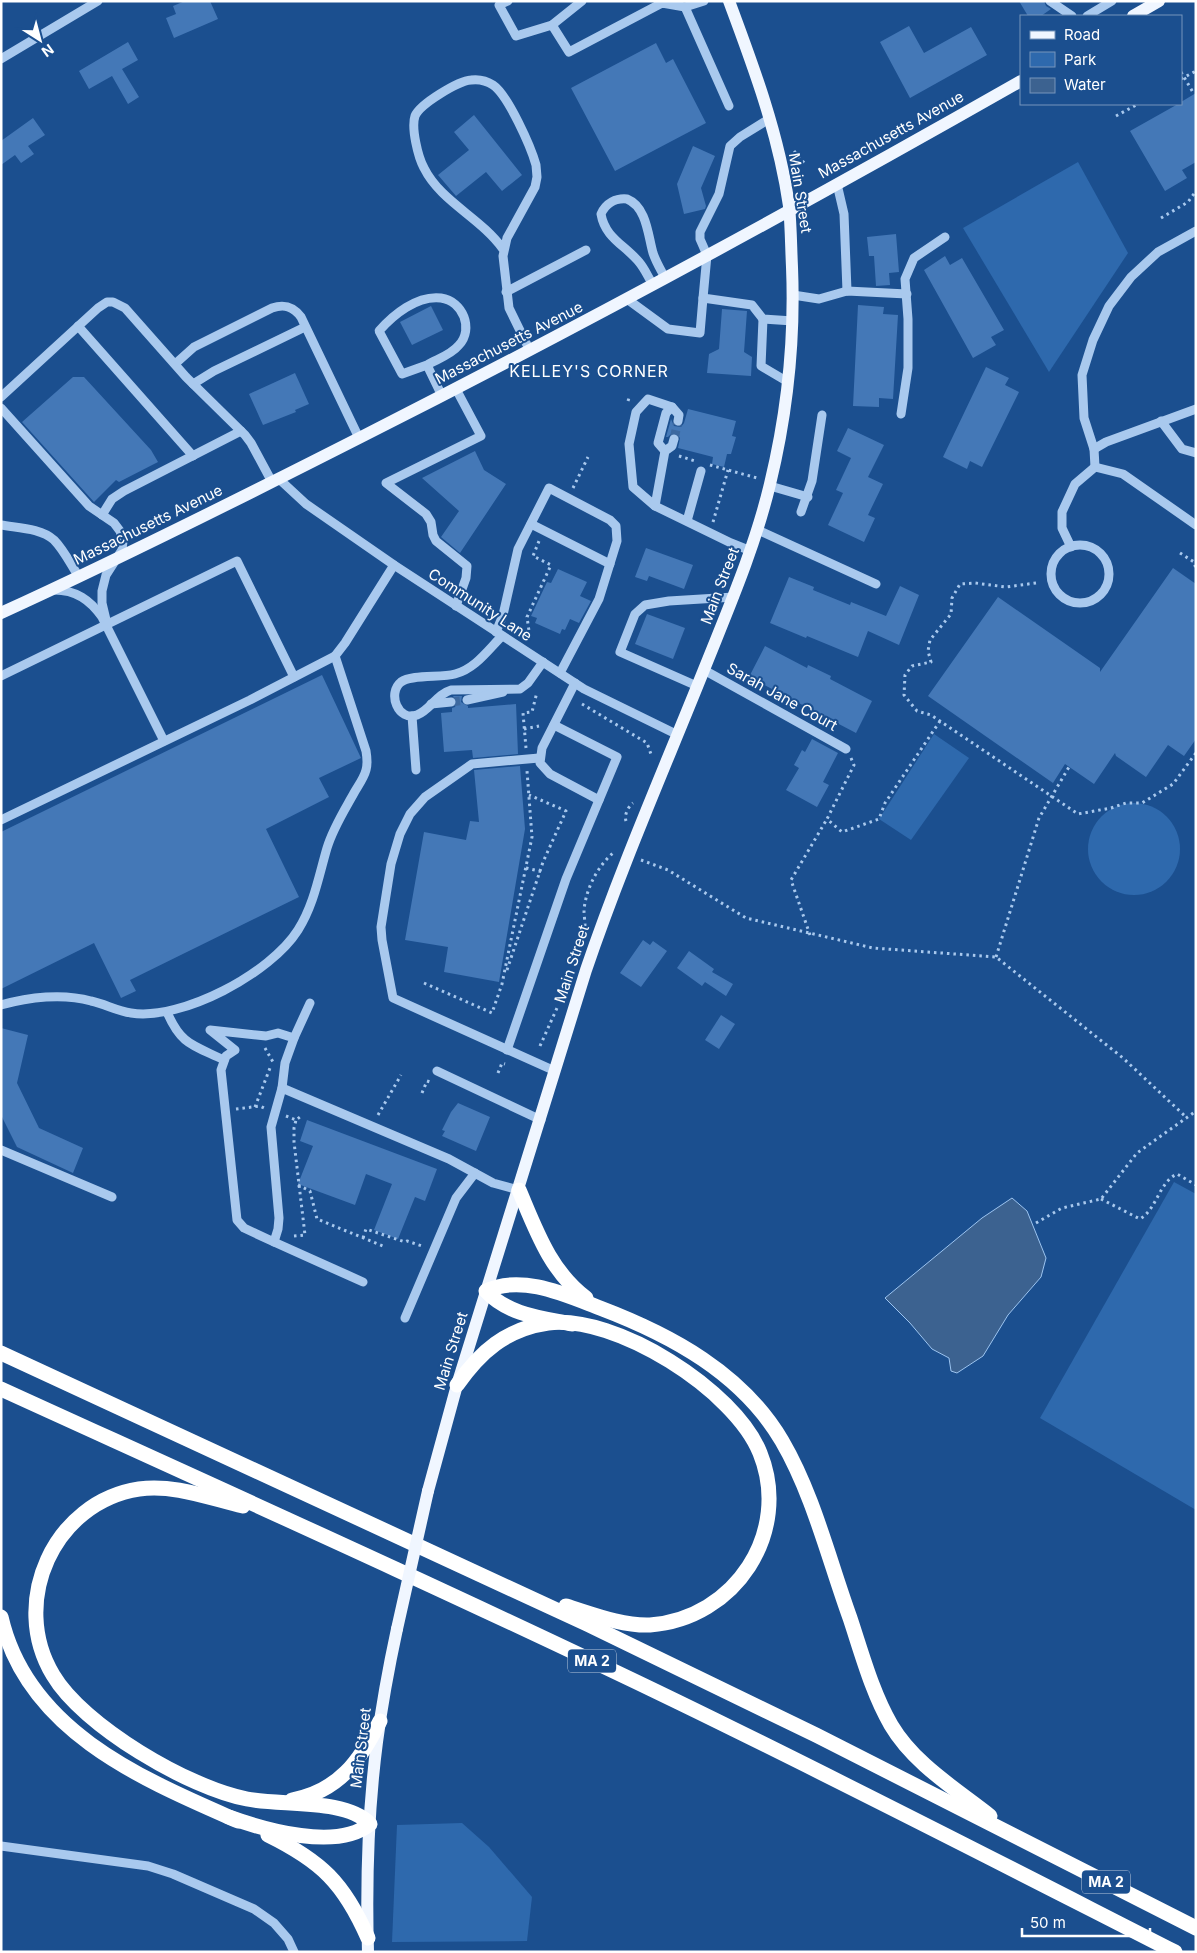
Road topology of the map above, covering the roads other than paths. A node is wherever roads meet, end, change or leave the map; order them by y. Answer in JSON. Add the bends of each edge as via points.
{"nodes":[{"id":1,"x":98,"y":1,"type":"edge"},
{"id":2,"x":582,"y":1,"type":"edge"},
{"id":3,"x":704,"y":1,"type":"edge"},
{"id":4,"x":730,"y":1,"type":"edge"},
{"id":5,"x":1050,"y":1,"type":"edge"},
{"id":6,"x":1112,"y":1,"type":"edge"},
{"id":7,"x":1160,"y":1,"type":"edge"},
{"id":8,"x":501,"y":3,"type":"edge"},
{"id":9,"x":685,"y":7,"type":"junction"},
{"id":10,"x":1071,"y":15,"type":"edge"},
{"id":11,"x":1089,"y":15,"type":"edge"},
{"id":12,"x":1135,"y":15,"type":"edge"},
{"id":13,"x":552,"y":25,"type":"junction"},
{"id":14,"x":1,"y":59,"type":"edge"},
{"id":15,"x":1020,"y":82,"type":"edge"},
{"id":16,"x":729,"y":106,"type":"dead end"},
{"id":17,"x":769,"y":119,"type":"junction"},
{"id":18,"x":837,"y":184,"type":"junction"},
{"id":19,"x":789,"y":210,"type":"junction"},
{"id":20,"x":1196,"y":231,"type":"edge"},
{"id":21,"x":945,"y":237,"type":"dead end"},
{"id":22,"x":503,"y":249,"type":"junction"},
{"id":23,"x":586,"y":250,"type":"dead end"},
{"id":24,"x":707,"y":255,"type":"junction"},
{"id":25,"x":665,"y":278,"type":"junction"},
{"id":26,"x":653,"y":285,"type":"junction"},
{"id":27,"x":847,"y":291,"type":"junction"},
{"id":28,"x":506,"y":292,"type":"junction"},
{"id":29,"x":906,"y":294,"type":"junction"},
{"id":30,"x":793,"y":295,"type":"junction"},
{"id":31,"x":703,"y":298,"type":"junction"},
{"id":32,"x":627,"y":299,"type":"junction"},
{"id":33,"x":763,"y":320,"type":"junction"},
{"id":34,"x":793,"y":321,"type":"junction"},
{"id":35,"x":78,"y":326,"type":"junction"},
{"id":36,"x":305,"y":327,"type":"junction"},
{"id":37,"x":530,"y":351,"type":"junction"},
{"id":38,"x":175,"y":364,"type":"junction"},
{"id":39,"x":426,"y":365,"type":"junction"},
{"id":40,"x":788,"y":382,"type":"junction"},
{"id":41,"x":193,"y":384,"type":"junction"},
{"id":42,"x":456,"y":388,"type":"junction"},
{"id":43,"x":442,"y":396,"type":"junction"},
{"id":44,"x":1,"y":397,"type":"edge"},
{"id":45,"x":672,"y":407,"type":"junction"},
{"id":46,"x":1,"y":408,"type":"edge"},
{"id":47,"x":1196,"y":409,"type":"edge"},
{"id":48,"x":901,"y":414,"type":"dead end"},
{"id":49,"x":822,"y":415,"type":"dead end"},
{"id":50,"x":678,"y":421,"type":"tunnel mouth"},
{"id":51,"x":1161,"y":421,"type":"junction"},
{"id":52,"x":241,"y":431,"type":"junction"},
{"id":53,"x":359,"y":438,"type":"junction"},
{"id":54,"x":674,"y":439,"type":"tunnel mouth"},
{"id":55,"x":1094,"y":449,"type":"junction"},
{"id":56,"x":669,"y":453,"type":"junction"},
{"id":57,"x":1196,"y":453,"type":"edge"},
{"id":58,"x":193,"y":456,"type":"junction"},
{"id":59,"x":1095,"y":467,"type":"junction"},
{"id":60,"x":701,"y":471,"type":"dead end"},
{"id":61,"x":276,"y":481,"type":"junction"},
{"id":62,"x":770,"y":486,"type":"junction"},
{"id":63,"x":808,"y":498,"type":"junction"},
{"id":64,"x":655,"y":506,"type":"junction"},
{"id":65,"x":801,"y":512,"type":"dead end"},
{"id":66,"x":102,"y":515,"type":"junction"},
{"id":67,"x":687,"y":521,"type":"junction"},
{"id":68,"x":530,"y":524,"type":"junction"},
{"id":69,"x":1196,"y":524,"type":"edge"},
{"id":70,"x":1,"y":526,"type":"edge"},
{"id":71,"x":758,"y":530,"type":"junction"},
{"id":72,"x":1071,"y":547,"type":"junction"},
{"id":73,"x":751,"y":551,"type":"junction"},
{"id":74,"x":117,"y":559,"type":"junction"},
{"id":75,"x":610,"y":564,"type":"junction"},
{"id":76,"x":394,"y":565,"type":"junction"},
{"id":77,"x":79,"y":577,"type":"junction"},
{"id":78,"x":876,"y":584,"type":"dead end"},
{"id":79,"x":52,"y":590,"type":"junction"},
{"id":80,"x":734,"y":596,"type":"junction"},
{"id":81,"x":456,"y":606,"type":"junction"},
{"id":82,"x":1,"y":612,"type":"edge"},
{"id":83,"x":107,"y":624,"type":"junction"},
{"id":84,"x":499,"y":634,"type":"junction"},
{"id":85,"x":335,"y":656,"type":"junction"},
{"id":86,"x":543,"y":662,"type":"junction"},
{"id":87,"x":704,"y":670,"type":"junction"},
{"id":88,"x":560,"y":673,"type":"junction"},
{"id":89,"x":1,"y":676,"type":"edge"},
{"id":90,"x":294,"y":677,"type":"junction"},
{"id":91,"x":575,"y":683,"type":"junction"},
{"id":92,"x":697,"y":686,"type":"junction"},
{"id":93,"x":513,"y":690,"type":"junction"},
{"id":94,"x":467,"y":700,"type":"tunnel mouth"},
{"id":95,"x":451,"y":702,"type":"tunnel mouth"},
{"id":96,"x":431,"y":704,"type":"junction"},
{"id":97,"x":412,"y":716,"type":"junction"},
{"id":98,"x":554,"y":725,"type":"junction"},
{"id":99,"x":678,"y":736,"type":"junction"},
{"id":100,"x":164,"y":741,"type":"junction"},
{"id":101,"x":846,"y":749,"type":"road end"},
{"id":102,"x":539,"y":758,"type":"junction"},
{"id":103,"x":416,"y":770,"type":"dead end"},
{"id":104,"x":599,"y":800,"type":"junction"},
{"id":105,"x":1,"y":820,"type":"edge"},
{"id":106,"x":310,"y":1003,"type":"dead end"},
{"id":107,"x":1,"y":1005,"type":"edge"},
{"id":108,"x":168,"y":1012,"type":"junction"},
{"id":109,"x":294,"y":1038,"type":"junction"},
{"id":110,"x":507,"y":1050,"type":"junction"},
{"id":111,"x":224,"y":1060,"type":"junction"},
{"id":112,"x":437,"y":1071,"type":"dead end"},
{"id":113,"x":555,"y":1071,"type":"junction"},
{"id":114,"x":282,"y":1088,"type":"junction"},
{"id":115,"x":541,"y":1120,"type":"junction"},
{"id":116,"x":1,"y":1150,"type":"edge"},
{"id":117,"x":475,"y":1173,"type":"junction"},
{"id":118,"x":519,"y":1190,"type":"junction"},
{"id":119,"x":112,"y":1197,"type":"dead end"},
{"id":120,"x":274,"y":1242,"type":"junction"},
{"id":121,"x":363,"y":1282,"type":"dead end"},
{"id":122,"x":486,"y":1291,"type":"junction"},
{"id":123,"x":609,"y":1311,"type":"junction"},
{"id":124,"x":405,"y":1318,"type":"dead end"},
{"id":125,"x":572,"y":1324,"type":"junction"},
{"id":126,"x":1,"y":1353,"type":"edge"},
{"id":127,"x":457,"y":1385,"type":"junction"},
{"id":128,"x":1,"y":1388,"type":"edge"},
{"id":129,"x":280,"y":1515,"type":"junction"},
{"id":130,"x":517,"y":1591,"type":"junction"},
{"id":131,"x":1,"y":1617,"type":"edge"},
{"id":132,"x":380,"y":1721,"type":"junction"},
{"id":133,"x":272,"y":1803,"type":"junction"},
{"id":134,"x":229,"y":1817,"type":"junction"},
{"id":135,"x":370,"y":1824,"type":"junction"},
{"id":136,"x":1017,"y":1837,"type":"junction"},
{"id":137,"x":1,"y":1846,"type":"edge"},
{"id":138,"x":1196,"y":1928,"type":"edge"},
{"id":139,"x":368,"y":1945,"type":"edge"},
{"id":140,"x":294,"y":1952,"type":"edge"},
{"id":141,"x":1175,"y":1952,"type":"edge"}],
"edges":[{"from":1,"to":14,"type":"street"},
{"from":2,"to":13,"type":"street"},
{"from":3,"to":9,"type":"street"},
{"from":4,"to":17,"type":"main road","name":"Main Street"},
{"from":5,"to":10,"type":"street"},
{"from":6,"to":11,"type":"street"},
{"from":7,"to":12,"type":"main road"},
{"from":8,"to":13,"type":"street","via":[[516,36]]},
{"from":9,"to":13,"type":"street","via":[[662,3],[569,52]]},
{"from":9,"to":16,"type":"street"},
{"from":15,"to":18,"type":"main road","name":"Massachusetts Avenue"},
{"from":17,"to":19,"type":"main road","name":"Main Street"},
{"from":17,"to":24,"type":"street","via":[[730,146],[719,194],[700,232]]},
{"from":18,"to":19,"type":"main road","name":"Massachusetts Avenue"},
{"from":18,"to":27,"type":"street","via":[[844,214]]},
{"from":19,"to":24,"type":"main road","name":"Massachusetts Avenue"},
{"from":19,"to":30,"type":"main road","name":"Main Street"},
{"from":20,"to":55,"type":"street","via":[[1158,252],[1131,277],[1109,306],[1093,340],[1082,375],[1084,418]]},
{"from":21,"to":29,"type":"street","via":[[914,258],[905,279]]},
{"from":22,"to":22,"type":"street","via":[[535,187],[536,165],[502,94],[489,83],[471,80],[428,103],[417,114],[414,128],[418,152],[422,166],[437,188],[481,224]]},
{"from":22,"to":28,"type":"street"},
{"from":23,"to":28,"type":"street"},
{"from":24,"to":25,"type":"main road","name":"Massachusetts Avenue"},
{"from":24,"to":31,"type":"street"},
{"from":25,"to":26,"type":"main road","name":"Massachusetts Avenue"},
{"from":25,"to":26,"type":"street","via":[[637,207],[628,199],[609,204],[601,214],[606,228],[618,244],[640,263]]},
{"from":26,"to":32,"type":"main road","name":"Massachusetts Avenue"},
{"from":27,"to":29,"type":"street"},
{"from":27,"to":30,"type":"street","via":[[819,299]]},
{"from":28,"to":37,"type":"street","via":[[511,314]]},
{"from":29,"to":48,"type":"street","via":[[908,368]]},
{"from":30,"to":34,"type":"main road","name":"Main Street"},
{"from":31,"to":32,"type":"street","via":[[700,333],[668,329]]},
{"from":31,"to":33,"type":"street","via":[[752,305]]},
{"from":32,"to":37,"type":"main road","name":"Massachusetts Avenue"},
{"from":33,"to":34,"type":"street"},
{"from":33,"to":40,"type":"street","via":[[761,366]]},
{"from":34,"to":40,"type":"main road","name":"Main Street"},
{"from":35,"to":38,"type":"street","name":"Community Lane","via":[[102,304],[116,302],[129,312]]},
{"from":35,"to":44,"type":"street"},
{"from":35,"to":58,"type":"street"},
{"from":36,"to":38,"type":"street","via":[[294,309],[277,306],[194,347]]},
{"from":36,"to":41,"type":"street"},
{"from":36,"to":53,"type":"street"},
{"from":37,"to":42,"type":"main road","name":"Massachusetts Avenue"},
{"from":38,"to":41,"type":"street","name":"Community Lane"},
{"from":39,"to":39,"type":"street","via":[[402,374],[378,332],[393,317],[416,303],[432,298],[445,299],[462,313],[467,333],[454,350]]},
{"from":39,"to":43,"type":"street"},
{"from":40,"to":62,"type":"main road","name":"Main Street"},
{"from":41,"to":52,"type":"street","name":"Community Lane"},
{"from":42,"to":43,"type":"main road","name":"Massachusetts Avenue"},
{"from":42,"to":81,"type":"street","via":[[480,436],[386,484],[426,514],[436,541],[467,566],[468,573]]},
{"from":43,"to":53,"type":"main road","name":"Massachusetts Avenue"},
{"from":45,"to":50,"type":"street"},
{"from":45,"to":56,"type":"street","via":[[666,413],[658,443]]},
{"from":45,"to":64,"type":"street","via":[[648,399],[636,412],[629,450],[633,486]]},
{"from":46,"to":66,"type":"street","via":[[89,506]]},
{"from":47,"to":51,"type":"street"},
{"from":49,"to":63,"type":"street"},
{"from":51,"to":55,"type":"street"},
{"from":51,"to":57,"type":"street","via":[[1182,448]]},
{"from":52,"to":58,"type":"street"},
{"from":52,"to":61,"type":"street","name":"Community Lane"},
{"from":53,"to":61,"type":"main road","name":"Massachusetts Avenue"},
{"from":54,"to":56,"type":"street"},
{"from":55,"to":59,"type":"street"},
{"from":56,"to":64,"type":"street"},
{"from":58,"to":66,"type":"street","via":[[120,493]]},
{"from":59,"to":69,"type":"street","via":[[1123,474]]},
{"from":59,"to":72,"type":"street","via":[[1075,484],[1062,512],[1062,528]]},
{"from":60,"to":67,"type":"street"},
{"from":61,"to":74,"type":"main road","name":"Massachusetts Avenue"},
{"from":61,"to":76,"type":"street","name":"Community Lane"},
{"from":62,"to":63,"type":"street"},
{"from":62,"to":71,"type":"main road","name":"Main Street"},
{"from":63,"to":65,"type":"street"},
{"from":64,"to":67,"type":"street"},
{"from":66,"to":74,"type":"street","via":[[118,527],[122,535],[123,546]]},
{"from":67,"to":73,"type":"street"},
{"from":68,"to":75,"type":"street"},
{"from":68,"to":75,"type":"street","via":[[549,488],[616,526],[617,541]]},
{"from":68,"to":84,"type":"street","via":[[518,549]]},
{"from":70,"to":77,"type":"street","via":[[42,532],[58,545]]},
{"from":71,"to":73,"type":"main road","name":"Main Street"},
{"from":71,"to":78,"type":"street"},
{"from":72,"to":72,"type":"street","via":[[1062,552],[1052,567],[1054,586],[1067,600],[1085,602],[1094,599],[1107,586],[1108,567],[1098,551],[1080,545]]},
{"from":73,"to":80,"type":"main road","name":"Main Street"},
{"from":74,"to":77,"type":"main road","name":"Massachusetts Avenue"},
{"from":74,"to":83,"type":"street","via":[[109,569],[103,587],[102,603]]},
{"from":75,"to":88,"type":"street","via":[[599,599]]},
{"from":76,"to":81,"type":"street","name":"Community Lane"},
{"from":76,"to":85,"type":"street"},
{"from":77,"to":79,"type":"main road","name":"Massachusetts Avenue"},
{"from":79,"to":82,"type":"main road","name":"Massachusetts Avenue"},
{"from":79,"to":83,"type":"street","via":[[79,594]]},
{"from":80,"to":87,"type":"main road","name":"Main Street"},
{"from":80,"to":92,"type":"street","via":[[645,605],[635,614],[620,652]]},
{"from":81,"to":84,"type":"street","name":"Community Lane"},
{"from":83,"to":89,"type":"street"},
{"from":83,"to":90,"type":"street","via":[[237,562]]},
{"from":83,"to":100,"type":"street"},
{"from":84,"to":86,"type":"street","name":"Community Lane"},
{"from":84,"to":97,"type":"street","via":[[476,663],[460,672],[402,682],[396,688],[395,701],[402,712]]},
{"from":85,"to":90,"type":"street"},
{"from":85,"to":108,"type":"street","via":[[367,763],[364,776],[332,835],[307,914],[289,942],[259,968],[231,986]]},
{"from":86,"to":88,"type":"street","name":"Community Lane"},
{"from":86,"to":93,"type":"street","via":[[526,685]]},
{"from":87,"to":92,"type":"main road","name":"Main Street"},
{"from":87,"to":101,"type":"street","name":"Sarah Jane Court"},
{"from":88,"to":91,"type":"street","name":"Community Lane"},
{"from":90,"to":100,"type":"street"},
{"from":91,"to":98,"type":"street"},
{"from":91,"to":99,"type":"street","name":"Community Lane"},
{"from":92,"to":99,"type":"main road","name":"Main Street"},
{"from":93,"to":94,"type":"street"},
{"from":93,"to":96,"type":"street","via":[[451,690]]},
{"from":95,"to":96,"type":"street"},
{"from":96,"to":97,"type":"street"},
{"from":97,"to":103,"type":"street"},
{"from":98,"to":102,"type":"street"},
{"from":98,"to":104,"type":"street","via":[[617,757]]},
{"from":99,"to":113,"type":"main road","name":"Main Street","via":[[608,908]]},
{"from":100,"to":105,"type":"street"},
{"from":102,"to":104,"type":"street","via":[[542,767],[550,774]]},
{"from":102,"to":110,"type":"street","via":[[467,766],[419,803],[406,819],[400,834],[388,877],[381,933],[393,998]]},
{"from":104,"to":110,"type":"street","via":[[566,879]]},
{"from":106,"to":109,"type":"street"},
{"from":107,"to":108,"type":"street","via":[[65,997],[131,1013]]},
{"from":108,"to":111,"type":"street","via":[[183,1039]]},
{"from":109,"to":111,"type":"street","via":[[278,1033],[266,1036],[210,1030],[235,1050]]},
{"from":109,"to":114,"type":"street","via":[[285,1063]]},
{"from":110,"to":113,"type":"street"},
{"from":111,"to":120,"type":"street","via":[[221,1070],[237,1220],[244,1228]]},
{"from":112,"to":115,"type":"street"},
{"from":113,"to":115,"type":"main road","name":"Main Street"},
{"from":114,"to":117,"type":"street","via":[[449,1158]]},
{"from":114,"to":120,"type":"street","via":[[271,1127],[279,1218]]},
{"from":115,"to":118,"type":"main road","name":"Main Street"},
{"from":116,"to":119,"type":"street"},
{"from":117,"to":118,"type":"street"},
{"from":117,"to":124,"type":"street","via":[[456,1198]]},
{"from":118,"to":122,"type":"main road","name":"Main Street"},
{"from":118,"to":123,"type":"highway","via":[[542,1243],[563,1278],[586,1299]]},
{"from":120,"to":121,"type":"street"},
{"from":122,"to":123,"type":"highway","via":[[504,1284],[527,1286],[566,1295]]},
{"from":122,"to":125,"type":"highway","via":[[506,1307]]},
{"from":122,"to":127,"type":"main road","name":"Main Street"},
{"from":123,"to":136,"type":"highway","via":[[654,1330],[698,1355],[737,1387],[768,1421],[791,1458],[805,1492],[875,1691],[890,1724],[925,1764]]},
{"from":125,"to":127,"type":"highway","via":[[550,1323],[508,1336],[480,1355]]},
{"from":125,"to":130,"type":"highway","via":[[615,1335],[660,1356],[700,1382],[726,1405],[751,1436],[763,1461],[770,1498],[767,1523],[757,1553],[735,1585],[705,1608],[674,1620],[650,1624],[625,1622]]},
{"from":126,"to":130,"type":"highway","number":"MA 2"},
{"from":127,"to":132,"type":"main road","name":"Main Street","bridge":true,"via":[[428,1491]]},
{"from":128,"to":129,"type":"highway","number":"MA 2"},
{"from":129,"to":133,"type":"highway","via":[[172,1489],[146,1488],[118,1494],[84,1512],[59,1539],[43,1569],[35,1608],[39,1643],[49,1668],[61,1688],[89,1715],[133,1747],[195,1781],[231,1796]]},
{"from":129,"to":141,"type":"highway","number":"MA 2","via":[[733,1728]]},
{"from":130,"to":136,"type":"highway","number":"MA 2","via":[[808,1731]]},
{"from":131,"to":134,"type":"highway","via":[[26,1679],[46,1705],[73,1731],[137,1775]]},
{"from":132,"to":133,"type":"highway","via":[[361,1756],[346,1774],[306,1796]]},
{"from":132,"to":135,"type":"main road","name":"Main Street"},
{"from":133,"to":135,"type":"highway","via":[[346,1810],[360,1815]]},
{"from":134,"to":135,"type":"highway","via":[[266,1829],[310,1836],[345,1835]]},
{"from":134,"to":139,"type":"highway","via":[[309,1857],[323,1868],[349,1901]]},
{"from":135,"to":139,"type":"main road","name":"Main Street"},
{"from":136,"to":138,"type":"highway","number":"MA 2"},
{"from":137,"to":140,"type":"street","via":[[148,1866],[173,1874],[254,1909],[274,1924]]}]}
